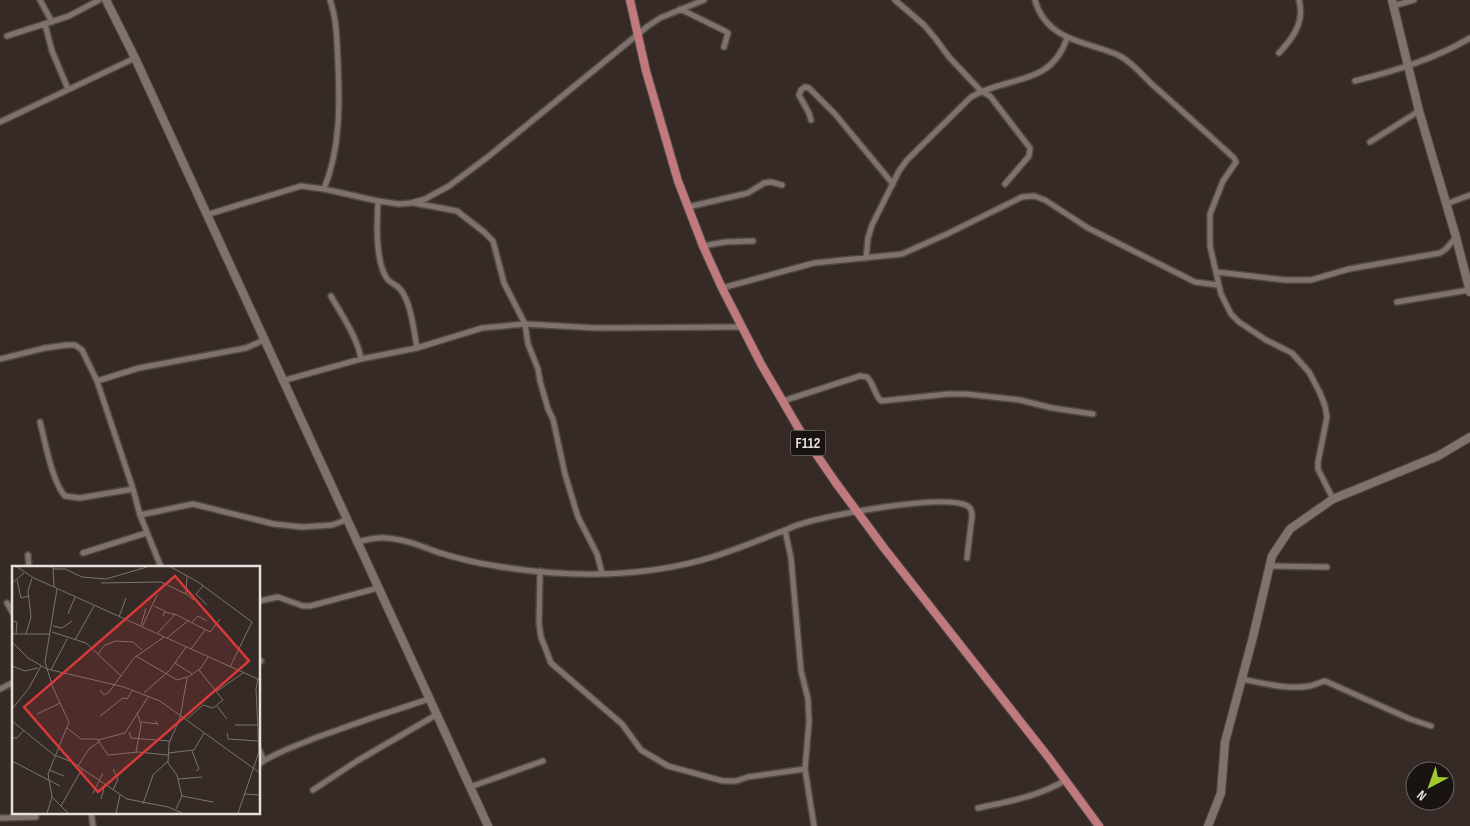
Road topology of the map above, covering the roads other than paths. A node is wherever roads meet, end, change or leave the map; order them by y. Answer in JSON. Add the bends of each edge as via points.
{"nodes":[{"id":1,"x":40,"y":0,"type":"edge"},
{"id":2,"x":100,"y":0,"type":"edge"},
{"id":3,"x":106,"y":0,"type":"edge"},
{"id":4,"x":330,"y":0,"type":"edge"},
{"id":5,"x":630,"y":0,"type":"edge"},
{"id":6,"x":704,"y":0,"type":"edge"},
{"id":7,"x":895,"y":0,"type":"edge"},
{"id":8,"x":1035,"y":0,"type":"edge"},
{"id":9,"x":1299,"y":0,"type":"edge"},
{"id":10,"x":1414,"y":0,"type":"edge"},
{"id":11,"x":1392,"y":3,"type":"edge"},
{"id":12,"x":680,"y":9,"type":"junction"},
{"id":13,"x":52,"y":22,"type":"junction"},
{"id":14,"x":45,"y":24,"type":"junction"},
{"id":15,"x":638,"y":34,"type":"junction"},
{"id":16,"x":7,"y":36,"type":"dead end"},
{"id":17,"x":1067,"y":38,"type":"junction"},
{"id":18,"x":1470,"y":38,"type":"edge"},
{"id":19,"x":724,"y":48,"type":"dead end"},
{"id":20,"x":1279,"y":53,"type":"dead end"},
{"id":21,"x":135,"y":58,"type":"junction"},
{"id":22,"x":1408,"y":66,"type":"junction"},
{"id":23,"x":1355,"y":81,"type":"dead end"},
{"id":24,"x":68,"y":89,"type":"junction"},
{"id":25,"x":981,"y":91,"type":"junction"},
{"id":26,"x":1419,"y":110,"type":"junction"},
{"id":27,"x":811,"y":120,"type":"dead end"},
{"id":28,"x":0,"y":122,"type":"edge"},
{"id":29,"x":1370,"y":142,"type":"dead end"},
{"id":30,"x":893,"y":184,"type":"junction"},
{"id":31,"x":1005,"y":184,"type":"dead end"},
{"id":32,"x":782,"y":185,"type":"dead end"},
{"id":33,"x":324,"y":189,"type":"junction"},
{"id":34,"x":1470,"y":195,"type":"edge"},
{"id":35,"x":378,"y":201,"type":"junction"},
{"id":36,"x":411,"y":203,"type":"junction"},
{"id":37,"x":1446,"y":204,"type":"junction"},
{"id":38,"x":688,"y":207,"type":"junction"},
{"id":39,"x":206,"y":215,"type":"junction"},
{"id":40,"x":1456,"y":237,"type":"junction"},
{"id":41,"x":753,"y":241,"type":"dead end"},
{"id":42,"x":703,"y":246,"type":"junction"},
{"id":43,"x":866,"y":258,"type":"junction"},
{"id":44,"x":1217,"y":272,"type":"junction"},
{"id":45,"x":1218,"y":285,"type":"junction"},
{"id":46,"x":722,"y":288,"type":"junction"},
{"id":47,"x":1470,"y":291,"type":"edge"},
{"id":48,"x":330,"y":296,"type":"dead end"},
{"id":49,"x":1397,"y":302,"type":"dead end"},
{"id":50,"x":524,"y":324,"type":"junction"},
{"id":51,"x":741,"y":327,"type":"junction"},
{"id":52,"x":264,"y":340,"type":"junction"},
{"id":53,"x":417,"y":348,"type":"junction"},
{"id":54,"x":0,"y":359,"type":"edge"},
{"id":55,"x":361,"y":359,"type":"junction"},
{"id":56,"x":282,"y":380,"type":"junction"},
{"id":57,"x":97,"y":381,"type":"junction"},
{"id":58,"x":783,"y":401,"type":"junction"},
{"id":59,"x":1093,"y":414,"type":"dead end"},
{"id":60,"x":40,"y":422,"type":"dead end"},
{"id":61,"x":1470,"y":437,"type":"edge"},
{"id":62,"x":133,"y":489,"type":"junction"},
{"id":63,"x":1333,"y":499,"type":"junction"},
{"id":64,"x":857,"y":512,"type":"junction"},
{"id":65,"x":140,"y":515,"type":"junction"},
{"id":66,"x":346,"y":520,"type":"junction"},
{"id":67,"x":785,"y":530,"type":"junction"},
{"id":68,"x":146,"y":533,"type":"junction"},
{"id":69,"x":356,"y":542,"type":"junction"},
{"id":70,"x":83,"y":553,"type":"dead end"},
{"id":71,"x":28,"y":555,"type":"dead end"},
{"id":72,"x":968,"y":558,"type":"dead end"},
{"id":73,"x":29,"y":566,"type":"edge"},
{"id":74,"x":161,"y":566,"type":"edge"},
{"id":75,"x":1270,"y":566,"type":"junction"},
{"id":76,"x":1327,"y":567,"type":"dead end"},
{"id":77,"x":540,"y":571,"type":"junction"},
{"id":78,"x":602,"y":573,"type":"junction"},
{"id":79,"x":378,"y":588,"type":"junction"},
{"id":80,"x":260,"y":601,"type":"edge"},
{"id":81,"x":7,"y":603,"type":"dead end"},
{"id":82,"x":12,"y":612,"type":"edge"},
{"id":83,"x":1242,"y":679,"type":"junction"},
{"id":84,"x":12,"y":683,"type":"edge"},
{"id":85,"x":0,"y":689,"type":"edge"},
{"id":86,"x":429,"y":699,"type":"junction"},
{"id":87,"x":436,"y":715,"type":"junction"},
{"id":88,"x":1431,"y":726,"type":"dead end"},
{"id":89,"x":260,"y":752,"type":"edge"},
{"id":90,"x":264,"y":760,"type":"junction"},
{"id":91,"x":543,"y":761,"type":"dead end"},
{"id":92,"x":260,"y":763,"type":"edge"},
{"id":93,"x":805,"y":769,"type":"junction"},
{"id":94,"x":1066,"y":780,"type":"junction"},
{"id":95,"x":470,"y":787,"type":"junction"},
{"id":96,"x":313,"y":790,"type":"dead end"},
{"id":97,"x":978,"y":808,"type":"dead end"},
{"id":98,"x":36,"y":817,"type":"dead end"},
{"id":99,"x":0,"y":818,"type":"edge"},
{"id":100,"x":488,"y":826,"type":"edge"},
{"id":101,"x":814,"y":826,"type":"edge"},
{"id":102,"x":1099,"y":826,"type":"edge"},
{"id":103,"x":1208,"y":826,"type":"edge"}],
"edges":[{"from":1,"to":13,"type":"street"},
{"from":2,"to":13,"type":"street"},
{"from":3,"to":21,"type":"main road"},
{"from":4,"to":33,"type":"street","via":[[337,43],[338,135],[332,170]]},
{"from":5,"to":15,"type":"main road","number":"F112"},
{"from":6,"to":12,"type":"street"},
{"from":7,"to":25,"type":"street","via":[[924,25]]},
{"from":8,"to":17,"type":"street","via":[[1043,20]]},
{"from":9,"to":20,"type":"street","via":[[1301,17],[1291,40]]},
{"from":10,"to":11,"type":"street"},
{"from":11,"to":22,"type":"main road"},
{"from":12,"to":15,"type":"street"},
{"from":12,"to":19,"type":"street","via":[[728,33]]},
{"from":13,"to":14,"type":"street"},
{"from":14,"to":16,"type":"street"},
{"from":14,"to":24,"type":"street"},
{"from":15,"to":36,"type":"street","via":[[449,186]]},
{"from":15,"to":38,"type":"main road","number":"F112","via":[[661,125]]},
{"from":17,"to":25,"type":"street","via":[[1063,52],[1039,72],[1024,80]]},
{"from":17,"to":44,"type":"street","via":[[1118,54],[1127,60],[1234,158],[1236,162],[1223,181],[1210,214],[1210,246]]},
{"from":18,"to":22,"type":"street"},
{"from":21,"to":24,"type":"street"},
{"from":21,"to":39,"type":"main road"},
{"from":22,"to":23,"type":"street"},
{"from":22,"to":26,"type":"main road"},
{"from":24,"to":28,"type":"street"},
{"from":25,"to":30,"type":"street","via":[[907,160]]},
{"from":25,"to":31,"type":"street","via":[[990,96],[1030,148],[1029,156]]},
{"from":26,"to":29,"type":"street"},
{"from":26,"to":37,"type":"main road"},
{"from":27,"to":30,"type":"street","via":[[799,95],[805,87],[835,114]]},
{"from":30,"to":43,"type":"street","via":[[872,225]]},
{"from":32,"to":38,"type":"street","via":[[764,183],[748,193]]},
{"from":33,"to":35,"type":"street"},
{"from":33,"to":39,"type":"street","via":[[301,186]]},
{"from":34,"to":37,"type":"street"},
{"from":35,"to":36,"type":"street"},
{"from":35,"to":53,"type":"street","via":[[378,247],[384,271],[406,299]]},
{"from":36,"to":50,"type":"street","via":[[457,211],[491,238],[504,283]]},
{"from":37,"to":40,"type":"main road"},
{"from":38,"to":42,"type":"main road","number":"F112"},
{"from":39,"to":52,"type":"main road"},
{"from":40,"to":44,"type":"street","via":[[1440,253],[1349,268],[1311,280]]},
{"from":40,"to":47,"type":"main road"},
{"from":41,"to":42,"type":"street"},
{"from":42,"to":46,"type":"main road","number":"F112"},
{"from":43,"to":45,"type":"street","via":[[902,254],[1022,197],[1034,196],[1088,228],[1195,282]]},
{"from":43,"to":46,"type":"street","via":[[814,263]]},
{"from":44,"to":45,"type":"street"},
{"from":45,"to":63,"type":"street","via":[[1231,314],[1252,331],[1292,353],[1309,372],[1327,416],[1318,469]]},
{"from":46,"to":51,"type":"main road","number":"F112"},
{"from":47,"to":49,"type":"street"},
{"from":48,"to":55,"type":"street","via":[[350,329]]},
{"from":50,"to":51,"type":"street","via":[[596,328]]},
{"from":50,"to":53,"type":"street","via":[[482,328]]},
{"from":50,"to":78,"type":"street","via":[[553,419],[571,496]]},
{"from":51,"to":58,"type":"main road","number":"F112"},
{"from":52,"to":56,"type":"main road"},
{"from":52,"to":57,"type":"street","via":[[246,348],[139,368]]},
{"from":53,"to":55,"type":"street"},
{"from":54,"to":57,"type":"street","via":[[45,348],[75,345],[82,350]]},
{"from":55,"to":56,"type":"street"},
{"from":56,"to":66,"type":"main road"},
{"from":57,"to":62,"type":"street"},
{"from":58,"to":59,"type":"street","via":[[860,376],[871,381],[876,396],[882,401],[966,394]]},
{"from":58,"to":64,"type":"main road","number":"F112","via":[[817,457]]},
{"from":60,"to":62,"type":"street","via":[[60,491],[65,496],[80,498]]},
{"from":61,"to":63,"type":"main road","via":[[1438,456]]},
{"from":62,"to":65,"type":"street"},
{"from":63,"to":75,"type":"main road","via":[[1290,529],[1272,556]]},
{"from":64,"to":67,"type":"street"},
{"from":64,"to":72,"type":"street","via":[[907,503],[968,506],[972,516]]},
{"from":64,"to":94,"type":"main road","number":"F112"},
{"from":65,"to":66,"type":"street","via":[[193,504],[274,524],[302,527],[332,525]]},
{"from":65,"to":68,"type":"street"},
{"from":66,"to":69,"type":"main road"},
{"from":67,"to":78,"type":"street","via":[[727,553],[672,568]]},
{"from":67,"to":93,"type":"street","via":[[791,558],[801,671],[808,699]]},
{"from":68,"to":70,"type":"street"},
{"from":68,"to":74,"type":"street"},
{"from":69,"to":77,"type":"street","via":[[399,539],[495,566]]},
{"from":69,"to":79,"type":"main road"},
{"from":71,"to":73,"type":"street"},
{"from":75,"to":76,"type":"street"},
{"from":75,"to":83,"type":"main road"},
{"from":77,"to":78,"type":"street"},
{"from":77,"to":93,"type":"street","via":[[538,624],[551,663],[622,724],[641,750],[668,766],[723,780],[736,781]]},
{"from":79,"to":80,"type":"street","via":[[310,606],[278,597]]},
{"from":79,"to":86,"type":"main road"},
{"from":81,"to":82,"type":"street"},
{"from":83,"to":88,"type":"street","via":[[1300,686],[1325,681]]},
{"from":83,"to":103,"type":"main road","via":[[1225,742],[1221,793]]},
{"from":84,"to":85,"type":"street"},
{"from":86,"to":87,"type":"main road"},
{"from":86,"to":90,"type":"street","via":[[357,722]]},
{"from":87,"to":95,"type":"main road"},
{"from":87,"to":96,"type":"street"},
{"from":89,"to":90,"type":"street"},
{"from":90,"to":92,"type":"street"},
{"from":91,"to":95,"type":"street"},
{"from":93,"to":101,"type":"street"},
{"from":94,"to":97,"type":"street","via":[[1034,796]]},
{"from":94,"to":102,"type":"main road","number":"F112"},
{"from":95,"to":100,"type":"main road"},
{"from":98,"to":99,"type":"street"}]}
